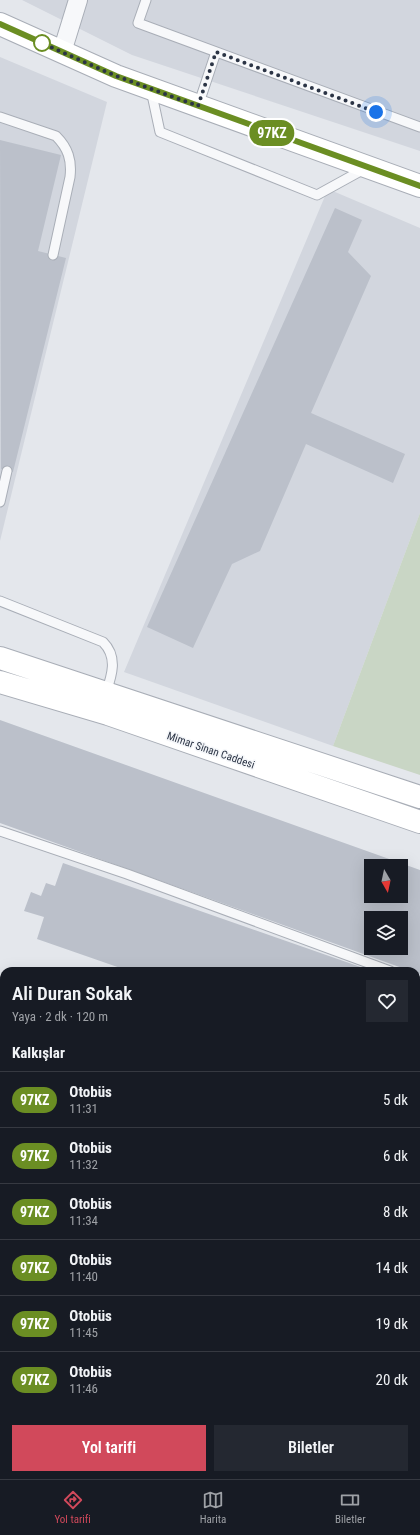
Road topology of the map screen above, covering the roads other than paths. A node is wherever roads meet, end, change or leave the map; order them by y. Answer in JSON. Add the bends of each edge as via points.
{"nodes":[{"id":1,"x":78,"y":0,"type":"edge"},
{"id":2,"x":146,"y":0,"type":"edge"},
{"id":3,"x":0,"y":24,"type":"edge"},
{"id":4,"x":62,"y":52,"type":"junction"},
{"id":5,"x":216,"y":52,"type":"junction"},
{"id":6,"x":151,"y":89,"type":"junction"},
{"id":7,"x":198,"y":106,"type":"junction"},
{"id":8,"x":0,"y":117,"type":"edge"},
{"id":9,"x":420,"y":127,"type":"edge"},
{"id":10,"x":367,"y":168,"type":"junction"},
{"id":11,"x":420,"y":186,"type":"edge"},
{"id":12,"x":53,"y":255,"type":"dead end"},
{"id":13,"x":7,"y":470,"type":"dead end"},
{"id":14,"x":0,"y":502,"type":"edge"},
{"id":15,"x":0,"y":601,"type":"edge"},
{"id":16,"x":0,"y":658,"type":"edge"},
{"id":17,"x":0,"y":682,"type":"edge"},
{"id":18,"x":106,"y":693,"type":"junction"},
{"id":19,"x":420,"y":797,"type":"edge"},
{"id":20,"x":420,"y":822,"type":"edge"},
{"id":21,"x":0,"y":831,"type":"edge"},
{"id":22,"x":379,"y":967,"type":"edge"}],
"edges":[{"from":1,"to":4,"type":"street"},
{"from":2,"to":5,"type":"lane","via":[[138,23]]},
{"from":3,"to":4,"type":"main road"},
{"from":4,"to":6,"type":"main road"},
{"from":5,"to":7,"type":"lane"},
{"from":5,"to":9,"type":"lane"},
{"from":6,"to":7,"type":"main road"},
{"from":6,"to":10,"type":"lane","via":[[160,132],[317,195]]},
{"from":7,"to":10,"type":"main road"},
{"from":8,"to":12,"type":"lane","via":[[56,136],[68,151],[70,176]]},
{"from":10,"to":11,"type":"main road"},
{"from":13,"to":14,"type":"lane"},
{"from":15,"to":18,"type":"lane","via":[[103,642],[113,661]]},
{"from":16,"to":18,"type":"main road","name":"Mimar Sinan Caddesi"},
{"from":17,"to":20,"type":"main road","name":"Mimar Sinan Caddesi","via":[[108,714]]},
{"from":18,"to":19,"type":"main road","name":"Mimar Sinan Caddesi"},
{"from":21,"to":22,"type":"lane","via":[[127,874]]}]}
